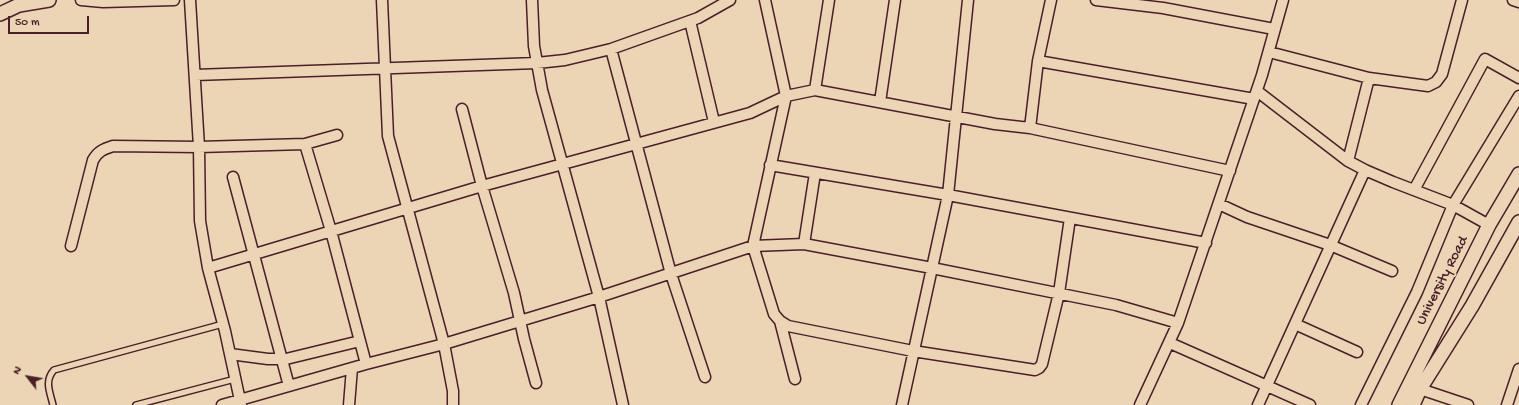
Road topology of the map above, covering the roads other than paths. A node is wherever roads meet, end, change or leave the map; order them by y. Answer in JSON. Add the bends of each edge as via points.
{"nodes":[{"id":1,"x":49,"y":0,"type":"edge"},
{"id":2,"x":81,"y":0,"type":"edge"},
{"id":3,"x":174,"y":0,"type":"edge"},
{"id":4,"x":190,"y":0,"type":"edge"},
{"id":5,"x":382,"y":0,"type":"edge"},
{"id":6,"x":532,"y":0,"type":"edge"},
{"id":7,"x":730,"y":0,"type":"edge"},
{"id":8,"x":766,"y":0,"type":"edge"},
{"id":9,"x":829,"y":0,"type":"edge"},
{"id":10,"x":895,"y":0,"type":"edge"},
{"id":11,"x":968,"y":0,"type":"edge"},
{"id":12,"x":1051,"y":0,"type":"edge"},
{"id":13,"x":1096,"y":0,"type":"edge"},
{"id":14,"x":1282,"y":0,"type":"edge"},
{"id":15,"x":1462,"y":0,"type":"edge"},
{"id":16,"x":1513,"y":0,"type":"edge"},
{"id":17,"x":16,"y":2,"type":"edge"},
{"id":18,"x":1519,"y":2,"type":"edge"},
{"id":19,"x":1163,"y":4,"type":"edge"},
{"id":20,"x":0,"y":14,"type":"edge"},
{"id":21,"x":690,"y":21,"type":"junction"},
{"id":22,"x":1274,"y":29,"type":"junction"},
{"id":23,"x":611,"y":49,"type":"junction"},
{"id":24,"x":1269,"y":52,"type":"junction"},
{"id":25,"x":1038,"y":61,"type":"junction"},
{"id":26,"x":537,"y":63,"type":"junction"},
{"id":27,"x":385,"y":68,"type":"junction"},
{"id":28,"x":195,"y":75,"type":"junction"},
{"id":29,"x":1369,"y":78,"type":"junction"},
{"id":30,"x":1519,"y":78,"type":"edge"},
{"id":31,"x":815,"y":90,"type":"junction"},
{"id":32,"x":1256,"y":95,"type":"junction"},
{"id":33,"x":786,"y":96,"type":"junction"},
{"id":34,"x":1519,"y":96,"type":"edge"},
{"id":35,"x":880,"y":102,"type":"junction"},
{"id":36,"x":462,"y":109,"type":"dead end"},
{"id":37,"x":956,"y":116,"type":"junction"},
{"id":38,"x":714,"y":122,"type":"junction"},
{"id":39,"x":1030,"y":128,"type":"junction"},
{"id":40,"x":337,"y":135,"type":"dead end"},
{"id":41,"x":305,"y":144,"type":"junction"},
{"id":42,"x":637,"y":144,"type":"junction"},
{"id":43,"x":199,"y":147,"type":"junction"},
{"id":44,"x":1348,"y":161,"type":"junction"},
{"id":45,"x":561,"y":164,"type":"junction"},
{"id":46,"x":770,"y":165,"type":"junction"},
{"id":47,"x":1364,"y":170,"type":"junction"},
{"id":48,"x":1230,"y":171,"type":"junction"},
{"id":49,"x":815,"y":173,"type":"junction"},
{"id":50,"x":1519,"y":174,"type":"edge"},
{"id":51,"x":233,"y":177,"type":"dead end"},
{"id":52,"x":482,"y":186,"type":"junction"},
{"id":53,"x":1414,"y":190,"type":"junction"},
{"id":54,"x":1515,"y":190,"type":"edge"},
{"id":55,"x":948,"y":195,"type":"junction"},
{"id":56,"x":1219,"y":204,"type":"junction"},
{"id":57,"x":1453,"y":205,"type":"junction"},
{"id":58,"x":407,"y":209,"type":"junction"},
{"id":59,"x":1070,"y":218,"type":"junction"},
{"id":60,"x":1519,"y":222,"type":"edge"},
{"id":61,"x":1489,"y":225,"type":"junction"},
{"id":62,"x":332,"y":231,"type":"junction"},
{"id":63,"x":1206,"y":243,"type":"junction"},
{"id":64,"x":804,"y":244,"type":"junction"},
{"id":65,"x":1330,"y":245,"type":"junction"},
{"id":66,"x":71,"y":246,"type":"dead end"},
{"id":67,"x":753,"y":246,"type":"junction"},
{"id":68,"x":254,"y":255,"type":"junction"},
{"id":69,"x":208,"y":268,"type":"junction"},
{"id":70,"x":932,"y":268,"type":"junction"},
{"id":71,"x":1392,"y":271,"type":"dead end"},
{"id":72,"x":672,"y":274,"type":"junction"},
{"id":73,"x":1059,"y":293,"type":"junction"},
{"id":74,"x":599,"y":297,"type":"junction"},
{"id":75,"x":521,"y":321,"type":"junction"},
{"id":76,"x":780,"y":321,"type":"junction"},
{"id":77,"x":223,"y":324,"type":"junction"},
{"id":78,"x":1178,"y":324,"type":"junction"},
{"id":79,"x":1295,"y":324,"type":"junction"},
{"id":80,"x":360,"y":341,"type":"junction"},
{"id":81,"x":1170,"y":343,"type":"junction"},
{"id":82,"x":444,"y":344,"type":"junction"},
{"id":83,"x":913,"y":351,"type":"junction"},
{"id":84,"x":1357,"y":352,"type":"dead end"},
{"id":85,"x":230,"y":354,"type":"junction"},
{"id":86,"x":282,"y":359,"type":"junction"},
{"id":87,"x":366,"y":364,"type":"junction"},
{"id":88,"x":352,"y":368,"type":"junction"},
{"id":89,"x":1519,"y":369,"type":"edge"},
{"id":90,"x":705,"y":377,"type":"dead end"},
{"id":91,"x":235,"y":379,"type":"junction"},
{"id":92,"x":795,"y":379,"type":"dead end"},
{"id":93,"x":536,"y":382,"type":"dead end"},
{"id":94,"x":289,"y":386,"type":"junction"},
{"id":95,"x":1267,"y":387,"type":"junction"},
{"id":96,"x":1414,"y":387,"type":"junction"},
{"id":97,"x":1444,"y":401,"type":"edge"},
{"id":98,"x":240,"y":402,"type":"edge"},
{"id":99,"x":53,"y":405,"type":"edge"},
{"id":100,"x":136,"y":405,"type":"edge"},
{"id":101,"x":222,"y":405,"type":"edge"},
{"id":102,"x":349,"y":405,"type":"edge"},
{"id":103,"x":453,"y":405,"type":"edge"},
{"id":104,"x":623,"y":405,"type":"edge"},
{"id":105,"x":902,"y":405,"type":"edge"},
{"id":106,"x":1140,"y":405,"type":"edge"},
{"id":107,"x":1258,"y":405,"type":"edge"},
{"id":108,"x":1310,"y":405,"type":"edge"},
{"id":109,"x":1361,"y":405,"type":"edge"},
{"id":110,"x":1399,"y":405,"type":"edge"},
{"id":111,"x":1413,"y":405,"type":"edge"},
{"id":112,"x":1468,"y":405,"type":"edge"},
{"id":113,"x":1507,"y":405,"type":"edge"}],
"edges":[{"from":1,"to":17,"type":"street"},
{"from":2,"to":3,"type":"street"},
{"from":4,"to":28,"type":"street"},
{"from":5,"to":27,"type":"street"},
{"from":6,"to":26,"type":"street"},
{"from":7,"to":21,"type":"street"},
{"from":8,"to":33,"type":"street"},
{"from":9,"to":31,"type":"street"},
{"from":10,"to":35,"type":"street"},
{"from":11,"to":37,"type":"street"},
{"from":12,"to":25,"type":"street"},
{"from":13,"to":19,"type":"street"},
{"from":14,"to":22,"type":"street"},
{"from":15,"to":29,"type":"street","via":[[1442,74],[1436,82],[1428,86]]},
{"from":16,"to":18,"type":"street"},
{"from":17,"to":20,"type":"street"},
{"from":19,"to":22,"type":"street"},
{"from":21,"to":23,"type":"street"},
{"from":21,"to":38,"type":"street"},
{"from":22,"to":24,"type":"street"},
{"from":23,"to":26,"type":"street","via":[[565,60]]},
{"from":23,"to":42,"type":"street"},
{"from":24,"to":29,"type":"street"},
{"from":24,"to":32,"type":"street"},
{"from":25,"to":32,"type":"street"},
{"from":25,"to":39,"type":"street"},
{"from":26,"to":27,"type":"street"},
{"from":26,"to":45,"type":"street"},
{"from":27,"to":28,"type":"street"},
{"from":27,"to":58,"type":"street","via":[[388,136]]},
{"from":28,"to":43,"type":"street"},
{"from":29,"to":44,"type":"street"},
{"from":30,"to":53,"type":"street","via":[[1485,60]]},
{"from":31,"to":33,"type":"street"},
{"from":31,"to":35,"type":"street"},
{"from":32,"to":44,"type":"street"},
{"from":32,"to":48,"type":"street"},
{"from":33,"to":38,"type":"street","via":[[750,112]]},
{"from":33,"to":46,"type":"street"},
{"from":34,"to":57,"type":"street"},
{"from":35,"to":37,"type":"street"},
{"from":36,"to":52,"type":"street"},
{"from":37,"to":39,"type":"street"},
{"from":37,"to":55,"type":"street"},
{"from":38,"to":42,"type":"street"},
{"from":39,"to":48,"type":"street"},
{"from":40,"to":41,"type":"street"},
{"from":41,"to":43,"type":"street"},
{"from":41,"to":62,"type":"street"},
{"from":42,"to":45,"type":"street"},
{"from":42,"to":72,"type":"street"},
{"from":43,"to":66,"type":"street","via":[[113,146],[97,153]]},
{"from":43,"to":69,"type":"street","via":[[200,221]]},
{"from":44,"to":47,"type":"street"},
{"from":45,"to":52,"type":"street"},
{"from":45,"to":74,"type":"street"},
{"from":46,"to":49,"type":"street"},
{"from":46,"to":67,"type":"street"},
{"from":47,"to":53,"type":"street"},
{"from":47,"to":65,"type":"street"},
{"from":48,"to":56,"type":"street"},
{"from":49,"to":55,"type":"street"},
{"from":49,"to":64,"type":"street"},
{"from":50,"to":54,"type":"street","name":"University Road"},
{"from":51,"to":68,"type":"street"},
{"from":52,"to":58,"type":"street"},
{"from":52,"to":75,"type":"street"},
{"from":53,"to":57,"type":"street"},
{"from":54,"to":61,"type":"street","name":"University Road"},
{"from":55,"to":59,"type":"street"},
{"from":55,"to":70,"type":"street"},
{"from":56,"to":63,"type":"street"},
{"from":56,"to":65,"type":"street","via":[[1247,217]]},
{"from":57,"to":61,"type":"street"},
{"from":57,"to":109,"type":"street","via":[[1418,292]]},
{"from":58,"to":62,"type":"street"},
{"from":58,"to":82,"type":"street"},
{"from":59,"to":63,"type":"street"},
{"from":59,"to":73,"type":"street"},
{"from":60,"to":96,"type":"street","name":"University Road","via":[[1472,306]]},
{"from":61,"to":96,"type":"street","name":"University Road"},
{"from":62,"to":68,"type":"street"},
{"from":62,"to":80,"type":"street"},
{"from":63,"to":78,"type":"street"},
{"from":64,"to":67,"type":"street"},
{"from":64,"to":70,"type":"street"},
{"from":65,"to":71,"type":"street"},
{"from":65,"to":79,"type":"street"},
{"from":67,"to":72,"type":"street"},
{"from":67,"to":76,"type":"street","via":[[774,314]]},
{"from":68,"to":69,"type":"street"},
{"from":68,"to":86,"type":"street"},
{"from":69,"to":77,"type":"street"},
{"from":70,"to":73,"type":"street"},
{"from":70,"to":83,"type":"street"},
{"from":72,"to":74,"type":"street"},
{"from":72,"to":90,"type":"street"},
{"from":73,"to":78,"type":"street","via":[[1116,305]]},
{"from":73,"to":83,"type":"street","via":[[1042,364],[1035,370]]},
{"from":74,"to":75,"type":"street"},
{"from":74,"to":104,"type":"street"},
{"from":75,"to":82,"type":"street"},
{"from":75,"to":93,"type":"street"},
{"from":76,"to":83,"type":"street","via":[[788,326]]},
{"from":76,"to":92,"type":"street"},
{"from":77,"to":85,"type":"street"},
{"from":77,"to":99,"type":"lane","via":[[54,370],[49,376],[48,383]]},
{"from":78,"to":81,"type":"street"},
{"from":79,"to":84,"type":"street"},
{"from":79,"to":95,"type":"street"},
{"from":80,"to":86,"type":"street"},
{"from":80,"to":87,"type":"street"},
{"from":81,"to":95,"type":"street"},
{"from":81,"to":106,"type":"street"},
{"from":82,"to":87,"type":"street"},
{"from":82,"to":103,"type":"street","via":[[453,390]]},
{"from":83,"to":105,"type":"street"},
{"from":85,"to":86,"type":"street","via":[[268,360]]},
{"from":85,"to":91,"type":"street"},
{"from":86,"to":94,"type":"street"},
{"from":87,"to":88,"type":"street"},
{"from":88,"to":94,"type":"street"},
{"from":88,"to":102,"type":"street"},
{"from":89,"to":113,"type":"street"},
{"from":91,"to":98,"type":"street"},
{"from":91,"to":100,"type":"lane"},
{"from":94,"to":98,"type":"street"},
{"from":95,"to":107,"type":"street"},
{"from":95,"to":108,"type":"street"},
{"from":96,"to":97,"type":"street"},
{"from":96,"to":110,"type":"street","name":"University Road"},
{"from":96,"to":111,"type":"street","name":"University Road"},
{"from":97,"to":112,"type":"street"},
{"from":98,"to":101,"type":"street"}]}
